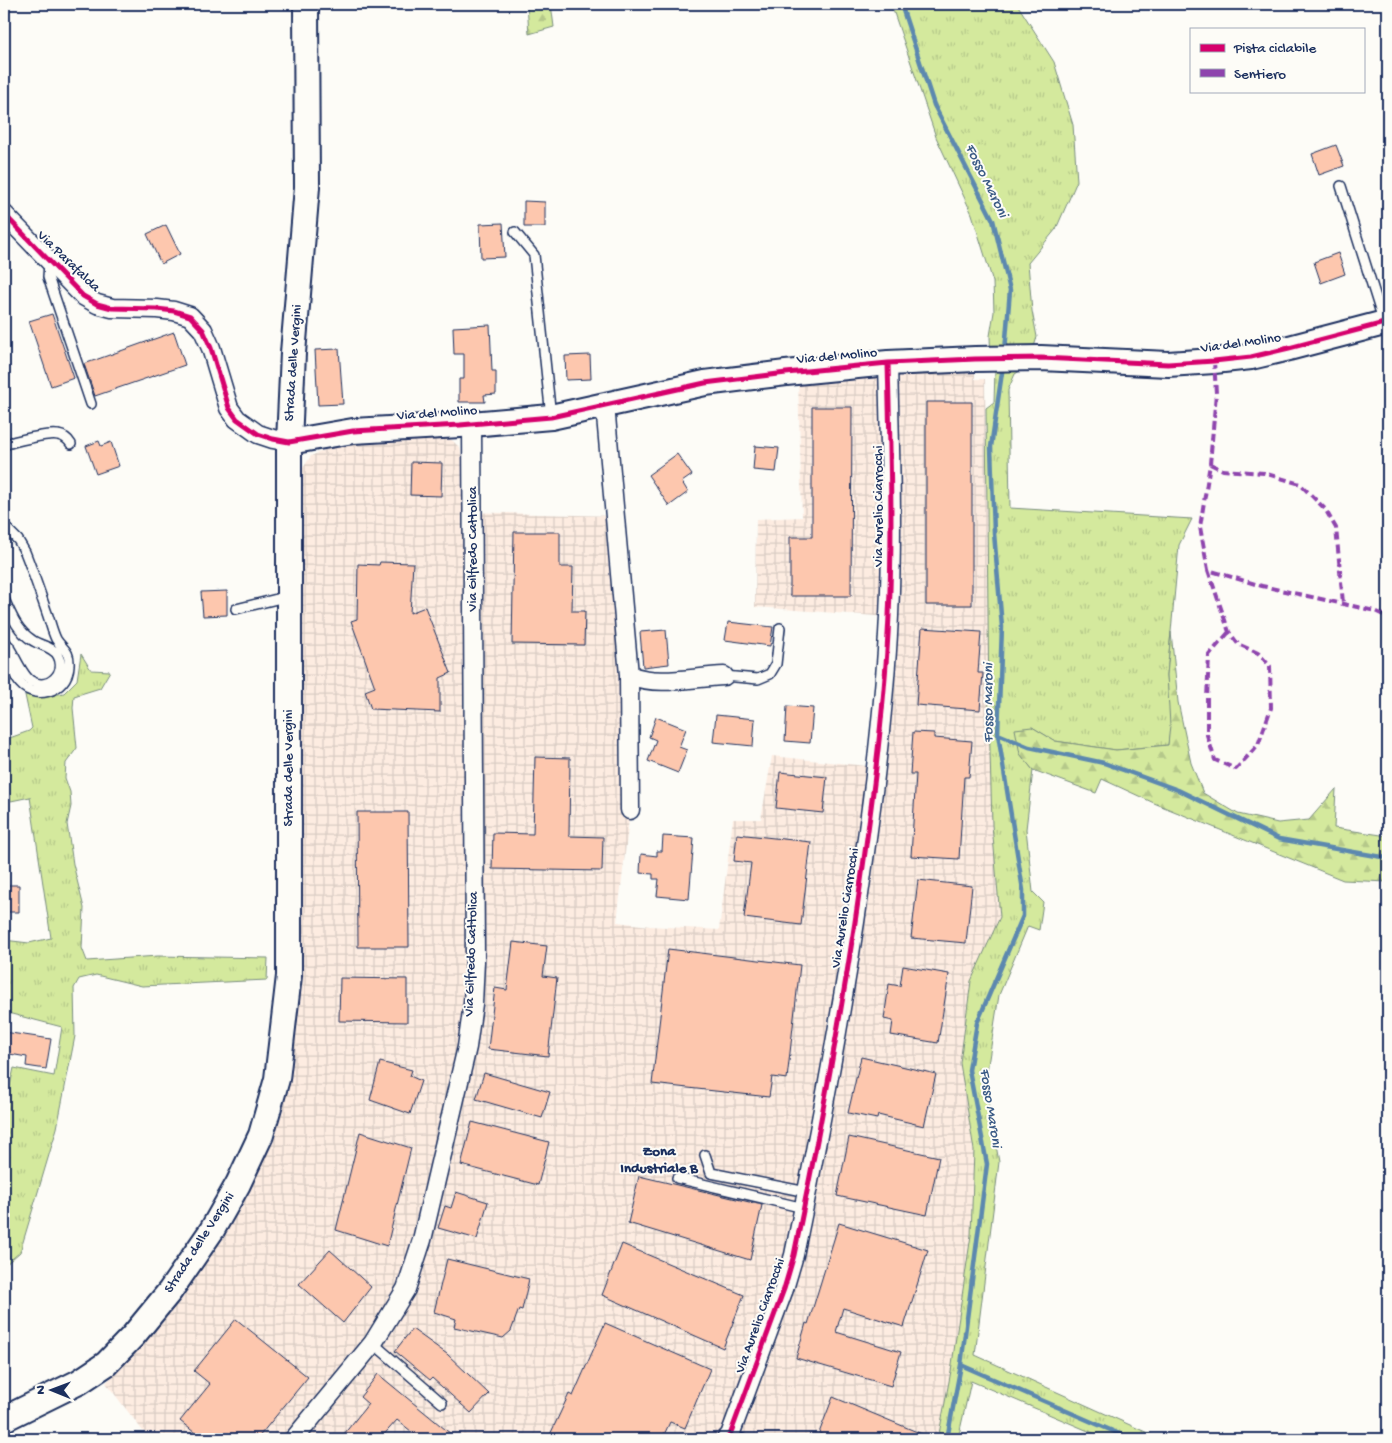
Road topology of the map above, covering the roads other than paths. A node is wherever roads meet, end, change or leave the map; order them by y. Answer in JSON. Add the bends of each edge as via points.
{"nodes":[{"id":1,"x":306,"y":4,"type":"edge"},
{"id":2,"x":1341,"y":186,"type":"dead end"},
{"id":3,"x":4,"y":214,"type":"edge"},
{"id":4,"x":515,"y":232,"type":"dead end"},
{"id":5,"x":50,"y":262,"type":"junction"},
{"id":6,"x":1386,"y":323,"type":"edge"},
{"id":7,"x":888,"y":363,"type":"junction"},
{"id":8,"x":90,"y":404,"type":"dead end"},
{"id":9,"x":605,"y":405,"type":"junction"},
{"id":10,"x":551,"y":417,"type":"junction"},
{"id":11,"x":472,"y":424,"type":"junction"},
{"id":12,"x":289,"y":442,"type":"junction"},
{"id":13,"x":71,"y":444,"type":"dead end"},
{"id":14,"x":4,"y":445,"type":"edge"},
{"id":15,"x":4,"y":526,"type":"edge"},
{"id":16,"x":289,"y":596,"type":"junction"},
{"id":17,"x":4,"y":599,"type":"edge"},
{"id":18,"x":236,"y":608,"type":"dead end"},
{"id":19,"x":780,"y":628,"type":"dead end"},
{"id":20,"x":7,"y":643,"type":"edge"},
{"id":21,"x":629,"y":675,"type":"junction"},
{"id":22,"x":724,"y":676,"type":"joint"},
{"id":23,"x":630,"y":810,"type":"dead end"},
{"id":24,"x":705,"y":1155,"type":"dead end"},
{"id":25,"x":676,"y":1178,"type":"dead end"},
{"id":26,"x":806,"y":1200,"type":"junction"},
{"id":27,"x":374,"y":1343,"type":"junction"},
{"id":28,"x":442,"y":1403,"type":"dead end"},
{"id":29,"x":4,"y":1419,"type":"edge"},
{"id":30,"x":732,"y":1438,"type":"edge"},
{"id":31,"x":294,"y":1439,"type":"edge"}],
"edges":[{"from":1,"to":12,"type":"main road","name":"Strada delle Vergini","via":[[307,187]]},
{"from":2,"to":6,"type":"lane"},
{"from":3,"to":5,"type":"street","name":"Via Parafalda"},
{"from":4,"to":10,"type":"lane","via":[[534,255]]},
{"from":5,"to":8,"type":"lane","via":[[48,277]]},
{"from":5,"to":12,"type":"street","name":"Via Parafalda","via":[[84,296],[97,304],[112,308],[174,311],[190,316],[203,330],[211,348],[228,408],[258,434]]},
{"from":6,"to":7,"type":"main road","name":"Via del Molino","via":[[1289,348],[1214,361],[1168,364],[1041,358]]},
{"from":7,"to":9,"type":"main road","name":"Via del Molino","via":[[705,383]]},
{"from":7,"to":26,"type":"street","name":"Via Aurelio Ciarrocchi","via":[[891,525],[883,704],[869,830]]},
{"from":9,"to":10,"type":"main road","name":"Via del Molino"},
{"from":9,"to":21,"type":"street"},
{"from":10,"to":11,"type":"main road","name":"Via del Molino"},
{"from":11,"to":12,"type":"main road","name":"Via del Molino","via":[[353,431]]},
{"from":11,"to":27,"type":"street","name":"Via Gilfredo Cattolica","via":[[473,1004],[467,1047],[422,1240],[406,1289]]},
{"from":12,"to":16,"type":"main road","name":"Strada delle Vergini"},
{"from":13,"to":14,"type":"lane","via":[[57,434]]},
{"from":15,"to":20,"type":"lane","via":[[25,552],[56,638],[67,652],[69,668],[65,679],[51,691],[29,690],[19,683],[14,674]]},
{"from":16,"to":18,"type":"lane"},
{"from":16,"to":29,"type":"main road","name":"Strada delle Vergini","via":[[289,976],[277,1079],[261,1135],[212,1230],[170,1291],[133,1336],[93,1374]]},
{"from":17,"to":20,"type":"lane","via":[[21,630],[56,653],[60,662],[56,678],[42,684],[32,682]]},
{"from":19,"to":22,"type":"lane","via":[[776,664],[770,674],[758,679]]},
{"from":21,"to":22,"type":"street","via":[[664,681]]},
{"from":21,"to":23,"type":"street"},
{"from":24,"to":26,"type":"lane","via":[[711,1173]]},
{"from":25,"to":26,"type":"lane"},
{"from":26,"to":30,"type":"street","name":"Via Aurelio Ciarrocchi","via":[[784,1289]]},
{"from":27,"to":28,"type":"lane"},
{"from":27,"to":31,"type":"street","name":"Via Gilfredo Cattolica"}]}
